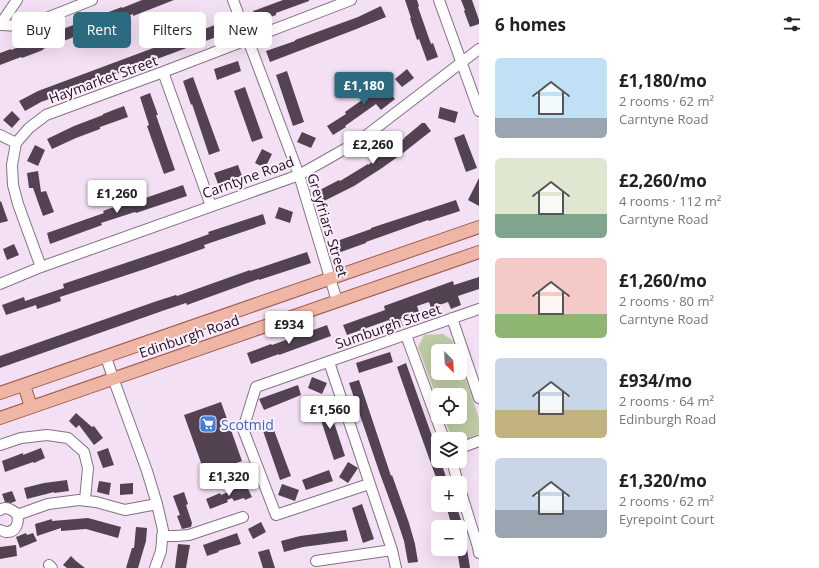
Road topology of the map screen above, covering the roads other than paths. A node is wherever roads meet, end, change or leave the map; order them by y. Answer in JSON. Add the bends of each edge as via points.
{"nodes":[{"id":1,"x":17,"y":0,"type":"edge"},
{"id":2,"x":92,"y":0,"type":"edge"},
{"id":3,"x":233,"y":0,"type":"edge"},
{"id":4,"x":352,"y":0,"type":"edge"},
{"id":5,"x":439,"y":0,"type":"edge"},
{"id":6,"x":238,"y":12,"type":"edge"},
{"id":7,"x":0,"y":25,"type":"edge"},
{"id":8,"x":272,"y":31,"type":"edge"},
{"id":9,"x":227,"y":48,"type":"edge"},
{"id":10,"x":251,"y":48,"type":"edge"},
{"id":11,"x":479,"y":49,"type":"edge"},
{"id":12,"x":462,"y":62,"type":"junction"},
{"id":13,"x":163,"y":72,"type":"junction"},
{"id":14,"x":479,"y":111,"type":"edge"},
{"id":15,"x":0,"y":136,"type":"edge"},
{"id":16,"x":16,"y":143,"type":"junction"},
{"id":17,"x":299,"y":175,"type":"junction"},
{"id":18,"x":211,"y":206,"type":"junction"},
{"id":19,"x":479,"y":227,"type":"edge"},
{"id":20,"x":479,"y":252,"type":"edge"},
{"id":21,"x":41,"y":267,"type":"junction"},
{"id":22,"x":330,"y":279,"type":"junction"},
{"id":23,"x":0,"y":284,"type":"edge"},
{"id":24,"x":337,"y":301,"type":"junction"},
{"id":25,"x":479,"y":309,"type":"edge"},
{"id":26,"x":452,"y":318,"type":"junction"},
{"id":27,"x":406,"y":335,"type":"junction"},
{"id":28,"x":106,"y":357,"type":"junction"},
{"id":29,"x":329,"y":362,"type":"junction"},
{"id":30,"x":113,"y":378,"type":"junction"},
{"id":31,"x":24,"y":385,"type":"junction"},
{"id":32,"x":0,"y":393,"type":"edge"},
{"id":33,"x":479,"y":398,"type":"edge"},
{"id":34,"x":31,"y":407,"type":"junction"},
{"id":35,"x":0,"y":418,"type":"edge"},
{"id":36,"x":441,"y":432,"type":"edge"},
{"id":37,"x":479,"y":441,"type":"edge"},
{"id":38,"x":0,"y":445,"type":"edge"},
{"id":39,"x":467,"y":445,"type":"edge"},
{"id":40,"x":369,"y":484,"type":"junction"},
{"id":41,"x":84,"y":500,"type":"junction"},
{"id":42,"x":157,"y":504,"type":"junction"},
{"id":43,"x":0,"y":510,"type":"edge"},
{"id":44,"x":467,"y":511,"type":"edge"},
{"id":45,"x":17,"y":515,"type":"junction"},
{"id":46,"x":243,"y":517,"type":"dead end"},
{"id":47,"x":0,"y":530,"type":"edge"},
{"id":48,"x":162,"y":536,"type":"junction"},
{"id":49,"x":392,"y":550,"type":"junction"},
{"id":50,"x":479,"y":554,"type":"edge"},
{"id":51,"x":316,"y":561,"type":"dead end"},
{"id":52,"x":328,"y":564,"type":"edge"},
{"id":53,"x":154,"y":568,"type":"edge"},
{"id":54,"x":396,"y":568,"type":"edge"}],
"edges":[{"from":1,"to":7,"type":"street"},
{"from":2,"to":7,"type":"street","via":[[20,26]]},
{"from":3,"to":6,"type":"street","name":"Greyfriars Street"},
{"from":4,"to":8,"type":"street","name":"Haymarket Street"},
{"from":5,"to":12,"type":"street"},
{"from":9,"to":13,"type":"street","name":"Haymarket Street"},
{"from":10,"to":17,"type":"street","name":"Greyfriars Street"},
{"from":11,"to":12,"type":"street","name":"Carntyne Road"},
{"from":12,"to":14,"type":"street"},
{"from":12,"to":17,"type":"street","name":"Carntyne Road","via":[[359,142]]},
{"from":13,"to":16,"type":"street","name":"Haymarket Street","via":[[46,115],[29,128]]},
{"from":13,"to":18,"type":"street"},
{"from":15,"to":16,"type":"street"},
{"from":16,"to":21,"type":"street","via":[[12,165],[13,184]]},
{"from":17,"to":18,"type":"street","name":"Carntyne Road"},
{"from":17,"to":22,"type":"street","name":"Greyfriars Street"},
{"from":18,"to":21,"type":"street","name":"Carntyne Road"},
{"from":19,"to":22,"type":"main road","name":"Edinburgh Road"},
{"from":20,"to":24,"type":"main road","name":"Edinburgh Road"},
{"from":21,"to":23,"type":"street","name":"Carntyne Road"},
{"from":22,"to":24,"type":"street","name":"Greyfriars Street"},
{"from":22,"to":28,"type":"main road","name":"Edinburgh Road"},
{"from":24,"to":30,"type":"main road","name":"Edinburgh Road"},
{"from":25,"to":26,"type":"street","name":"Sumburgh Street"},
{"from":26,"to":27,"type":"street","name":"Sumburgh Street"},
{"from":26,"to":33,"type":"street"},
{"from":27,"to":29,"type":"street","name":"Sumburgh Street"},
{"from":27,"to":36,"type":"street"},
{"from":28,"to":30,"type":"street"},
{"from":28,"to":31,"type":"main road","name":"Edinburgh Road"},
{"from":29,"to":40,"type":"street"},
{"from":29,"to":40,"type":"street","name":"Sumburgh Street","via":[[256,387],[244,429],[276,515]]},
{"from":30,"to":34,"type":"main road","name":"Edinburgh Road"},
{"from":30,"to":42,"type":"street","via":[[148,471]]},
{"from":31,"to":32,"type":"main road","name":"Edinburgh Road"},
{"from":31,"to":34,"type":"main road"},
{"from":34,"to":35,"type":"main road","name":"Edinburgh Road"},
{"from":37,"to":39,"type":"street"},
{"from":38,"to":41,"type":"street","via":[[21,438],[47,434],[68,438],[84,452],[88,468]]},
{"from":40,"to":49,"type":"street"},
{"from":41,"to":42,"type":"street","via":[[125,510]]},
{"from":41,"to":45,"type":"street","via":[[48,504]]},
{"from":42,"to":48,"type":"street"},
{"from":43,"to":45,"type":"street","via":[[9,508]]},
{"from":44,"to":50,"type":"street"},
{"from":45,"to":47,"type":"street","via":[[17,526],[12,531]]},
{"from":46,"to":48,"type":"street","via":[[189,535]]},
{"from":48,"to":53,"type":"street"},
{"from":49,"to":52,"type":"street"},
{"from":49,"to":54,"type":"street"},
{"from":51,"to":52,"type":"street"}]}
